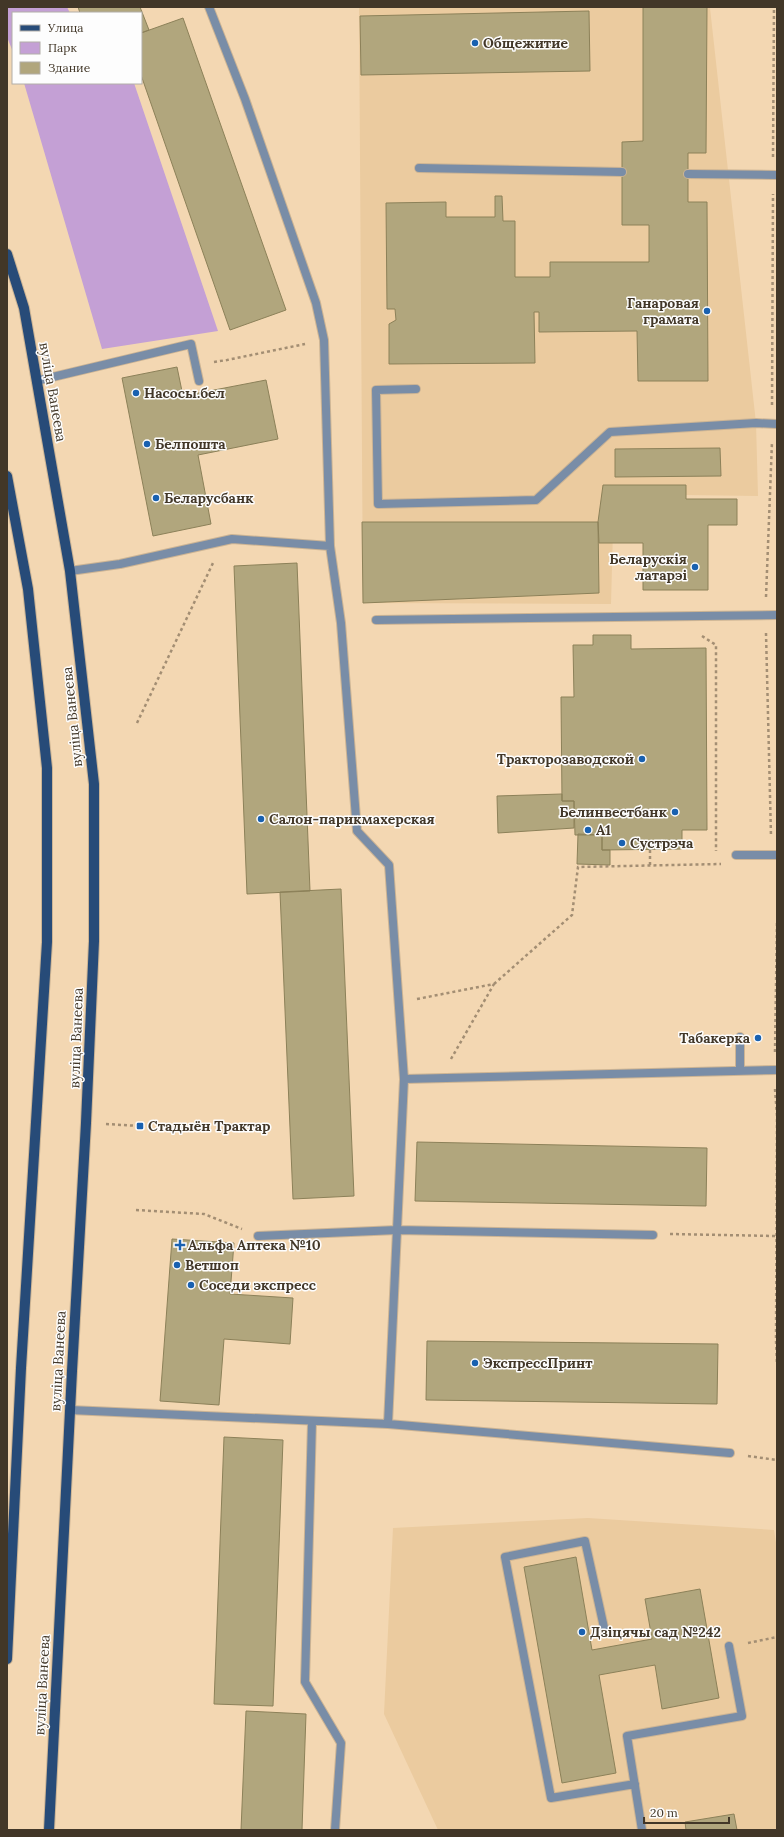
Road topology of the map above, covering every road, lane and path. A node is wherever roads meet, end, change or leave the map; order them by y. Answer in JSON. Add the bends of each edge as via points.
{"nodes":[{"id":1,"x":209,"y":7,"type":"edge"},
{"id":2,"x":419,"y":168,"type":"dead end"},
{"id":3,"x":622,"y":172,"type":"dead end"},
{"id":4,"x":688,"y":174,"type":"dead end"},
{"id":5,"x":777,"y":175,"type":"edge"},
{"id":6,"x":7,"y":254,"type":"edge"},
{"id":7,"x":36,"y":381,"type":"junction"},
{"id":8,"x":199,"y":381,"type":"dead end"},
{"id":9,"x":416,"y":389,"type":"dead end"},
{"id":10,"x":777,"y":424,"type":"edge"},
{"id":11,"x":7,"y":476,"type":"edge"},
{"id":12,"x":223,"y":541,"type":"junction"},
{"id":13,"x":330,"y":546,"type":"junction"},
{"id":14,"x":70,"y":571,"type":"junction"},
{"id":15,"x":777,"y":615,"type":"edge"},
{"id":16,"x":376,"y":620,"type":"dead end"},
{"id":17,"x":700,"y":634,"type":"dead end"},
{"id":18,"x":137,"y":723,"type":"dead end"},
{"id":19,"x":650,"y":849,"type":"dead end"},
{"id":20,"x":736,"y":855,"type":"dead end"},
{"id":21,"x":716,"y":856,"type":"dead end"},
{"id":22,"x":777,"y":856,"type":"edge"},
{"id":23,"x":724,"y":864,"type":"dead end"},
{"id":24,"x":650,"y":865,"type":"junction"},
{"id":25,"x":777,"y":920,"type":"edge"},
{"id":26,"x":494,"y":984,"type":"junction"},
{"id":27,"x":398,"y":1002,"type":"junction"},
{"id":28,"x":776,"y":1020,"type":"edge"},
{"id":29,"x":740,"y":1037,"type":"dead end"},
{"id":30,"x":776,"y":1070,"type":"edge"},
{"id":31,"x":740,"y":1071,"type":"junction"},
{"id":32,"x":440,"y":1078,"type":"junction"},
{"id":33,"x":404,"y":1079,"type":"junction"},
{"id":34,"x":777,"y":1116,"type":"edge"},
{"id":35,"x":86,"y":1124,"type":"junction"},
{"id":36,"x":140,"y":1126,"type":"dead end"},
{"id":37,"x":136,"y":1210,"type":"dead end"},
{"id":38,"x":397,"y":1230,"type":"junction"},
{"id":39,"x":672,"y":1233,"type":"dead end"},
{"id":40,"x":653,"y":1235,"type":"dead end"},
{"id":41,"x":258,"y":1236,"type":"joint"},
{"id":42,"x":775,"y":1236,"type":"junction"},
{"id":43,"x":777,"y":1364,"type":"edge"},
{"id":44,"x":70,"y":1410,"type":"junction"},
{"id":45,"x":312,"y":1421,"type":"junction"},
{"id":46,"x":388,"y":1424,"type":"junction"},
{"id":47,"x":730,"y":1453,"type":"joint"},
{"id":48,"x":777,"y":1460,"type":"edge"},
{"id":49,"x":605,"y":1632,"type":"dead end"},
{"id":50,"x":777,"y":1637,"type":"edge"},
{"id":51,"x":729,"y":1646,"type":"joint"},
{"id":52,"x":7,"y":1659,"type":"edge"},
{"id":53,"x":635,"y":1784,"type":"junction"},
{"id":54,"x":49,"y":1830,"type":"edge"},
{"id":55,"x":335,"y":1830,"type":"edge"},
{"id":56,"x":642,"y":1830,"type":"edge"}],
"edges":[{"from":1,"to":13,"type":"lane","via":[[245,99],[316,303],[324,340]]},
{"from":2,"to":3,"type":"lane"},
{"from":4,"to":5,"type":"lane"},
{"from":6,"to":7,"type":"main road","name":"вуліца Ванеева","via":[[24,308]]},
{"from":7,"to":8,"type":"lane","via":[[191,344]]},
{"from":7,"to":14,"type":"main road","name":"вуліца Ванеева"},
{"from":9,"to":10,"type":"lane","via":[[376,390],[378,504],[536,500],[610,432]]},
{"from":11,"to":52,"type":"main road","via":[[28,589],[47,768],[47,942],[15,1479]]},
{"from":12,"to":13,"type":"lane","via":[[232,539]]},
{"from":12,"to":14,"type":"lane","via":[[120,564]]},
{"from":12,"to":18,"type":"path"},
{"from":13,"to":27,"type":"lane","via":[[341,623],[357,831],[389,865]]},
{"from":14,"to":35,"type":"main road","name":"вуліца Ванеева","via":[[94,784],[94,941]]},
{"from":15,"to":16,"type":"lane"},
{"from":17,"to":21,"type":"path","via":[[716,645]]},
{"from":19,"to":24,"type":"path"},
{"from":20,"to":22,"type":"lane"},
{"from":23,"to":24,"type":"path"},
{"from":24,"to":26,"type":"path","via":[[578,867],[572,915]]},
{"from":25,"to":28,"type":"path"},
{"from":26,"to":27,"type":"path"},
{"from":26,"to":32,"type":"path"},
{"from":27,"to":33,"type":"lane"},
{"from":28,"to":30,"type":"path"},
{"from":29,"to":31,"type":"lane"},
{"from":30,"to":31,"type":"lane"},
{"from":30,"to":34,"type":"path"},
{"from":31,"to":32,"type":"lane"},
{"from":32,"to":33,"type":"lane"},
{"from":33,"to":38,"type":"lane"},
{"from":34,"to":42,"type":"path"},
{"from":35,"to":36,"type":"path"},
{"from":35,"to":44,"type":"main road","name":"вуліца Ванеева"},
{"from":37,"to":41,"type":"path","via":[[204,1214]]},
{"from":38,"to":40,"type":"lane"},
{"from":38,"to":41,"type":"lane"},
{"from":38,"to":46,"type":"lane"},
{"from":39,"to":42,"type":"path"},
{"from":42,"to":43,"type":"path"},
{"from":44,"to":45,"type":"lane"},
{"from":44,"to":54,"type":"main road","name":"вуліца Ванеева"},
{"from":45,"to":46,"type":"lane"},
{"from":45,"to":55,"type":"lane","via":[[305,1682],[341,1743]]},
{"from":46,"to":47,"type":"lane"},
{"from":47,"to":48,"type":"path"},
{"from":49,"to":53,"type":"lane","via":[[585,1541],[506,1556],[551,1798]]},
{"from":50,"to":51,"type":"path"},
{"from":51,"to":53,"type":"lane","via":[[742,1716],[627,1736]]},
{"from":53,"to":56,"type":"lane"}]}
